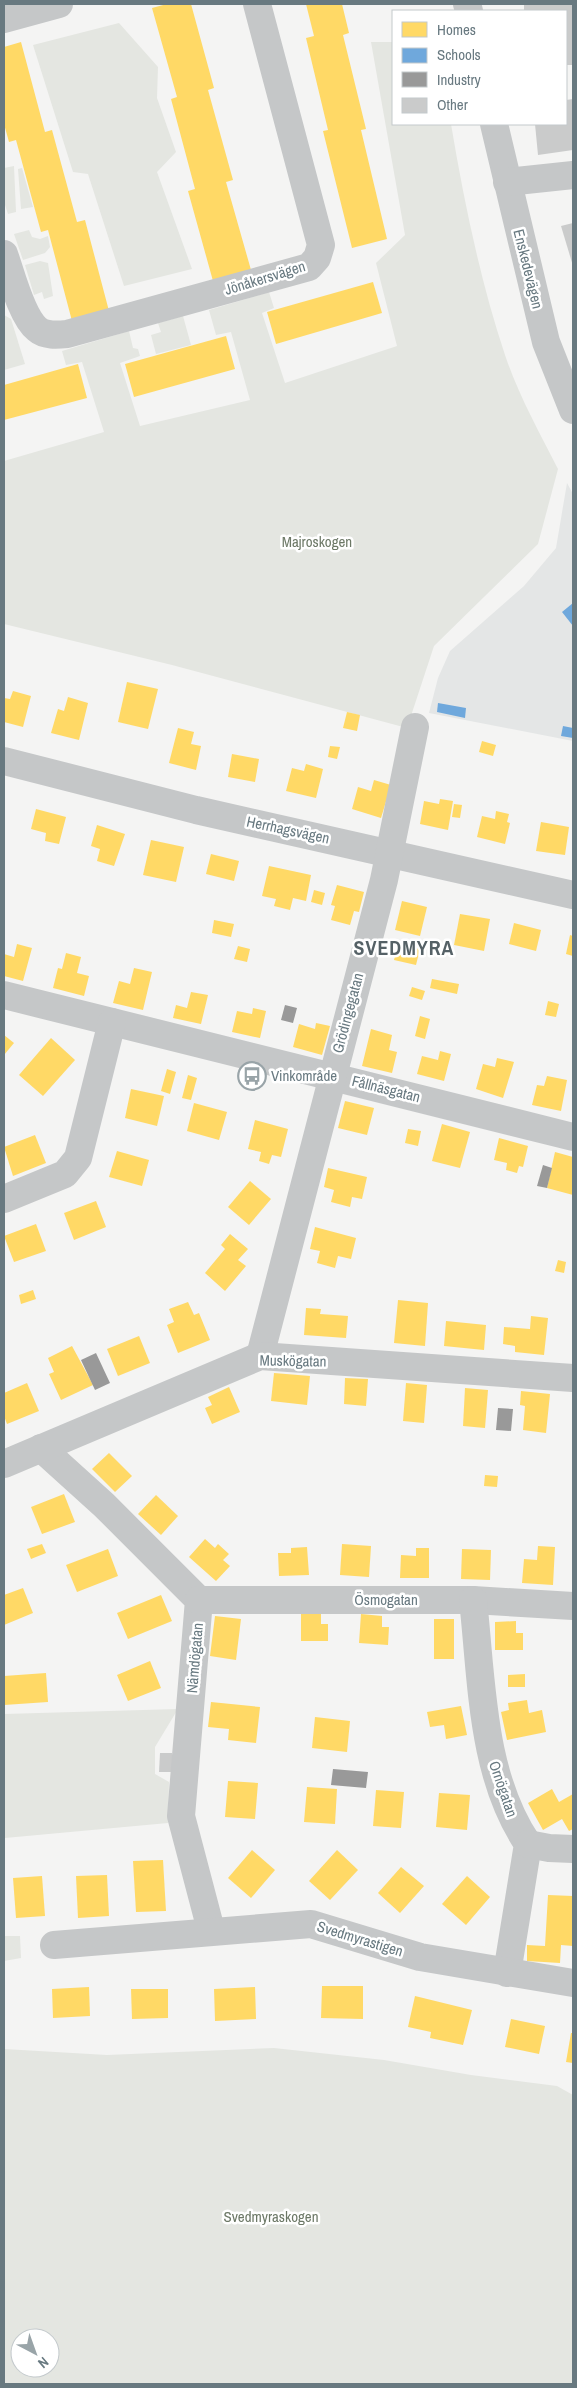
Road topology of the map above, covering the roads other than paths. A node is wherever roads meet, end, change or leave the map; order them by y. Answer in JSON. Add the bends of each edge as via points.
{"nodes":[{"id":1,"x":256,"y":4,"type":"edge"},
{"id":2,"x":45,"y":6,"type":"edge"},
{"id":3,"x":4,"y":19,"type":"edge"},
{"id":4,"x":494,"y":125,"type":"edge"},
{"id":5,"x":573,"y":176,"type":"edge"},
{"id":6,"x":506,"y":182,"type":"junction"},
{"id":7,"x":4,"y":254,"type":"edge"},
{"id":8,"x":573,"y":410,"type":"edge"},
{"id":9,"x":415,"y":727,"type":"dead end"},
{"id":10,"x":4,"y":760,"type":"edge"},
{"id":11,"x":388,"y":852,"type":"junction"},
{"id":12,"x":573,"y":895,"type":"edge"},
{"id":13,"x":4,"y":995,"type":"edge"},
{"id":14,"x":112,"y":1022,"type":"junction"},
{"id":15,"x":331,"y":1075,"type":"junction"},
{"id":16,"x":573,"y":1137,"type":"edge"},
{"id":17,"x":4,"y":1199,"type":"edge"},
{"id":18,"x":260,"y":1356,"type":"junction"},
{"id":19,"x":573,"y":1378,"type":"edge"},
{"id":20,"x":41,"y":1448,"type":"junction"},
{"id":21,"x":4,"y":1464,"type":"edge"},
{"id":22,"x":199,"y":1600,"type":"junction"},
{"id":23,"x":473,"y":1600,"type":"junction"},
{"id":24,"x":573,"y":1606,"type":"edge"},
{"id":25,"x":528,"y":1844,"type":"junction"},
{"id":26,"x":573,"y":1849,"type":"edge"},
{"id":27,"x":211,"y":1930,"type":"junction"},
{"id":28,"x":54,"y":1946,"type":"dead end"},
{"id":29,"x":507,"y":1973,"type":"junction"},
{"id":30,"x":573,"y":1983,"type":"edge"}],
"edges":[{"from":1,"to":7,"type":"street","name":"Jönåkersvägen","via":[[321,245],[317,258],[309,267],[67,334],[52,335],[37,329],[29,319]]},
{"from":2,"to":3,"type":"street"},
{"from":4,"to":6,"type":"street","name":"Enskedevägen"},
{"from":5,"to":6,"type":"street"},
{"from":6,"to":8,"type":"street","name":"Enskedevägen","via":[[546,342]]},
{"from":9,"to":11,"type":"street","name":"Grödingegatan"},
{"from":10,"to":11,"type":"street","name":"Herrhagsvägen","via":[[196,810]]},
{"from":11,"to":12,"type":"street","name":"Herrhagsvägen"},
{"from":11,"to":15,"type":"street","name":"Grödingegatan","via":[[384,880]]},
{"from":13,"to":14,"type":"street","name":"Fållnäsgatan"},
{"from":14,"to":15,"type":"street","name":"Fållnäsgatan"},
{"from":14,"to":17,"type":"street","via":[[78,1158],[65,1174]]},
{"from":15,"to":16,"type":"street","name":"Fållnäsgatan"},
{"from":15,"to":18,"type":"street","name":"Grödingegatan"},
{"from":18,"to":19,"type":"street","name":"Muskögatan"},
{"from":18,"to":20,"type":"street","name":"Muskögatan"},
{"from":20,"to":21,"type":"street","name":"Muskögatan"},
{"from":20,"to":22,"type":"street","via":[[104,1505]]},
{"from":22,"to":23,"type":"street","name":"Ösmogatan"},
{"from":22,"to":27,"type":"street","name":"Nämdögatan","via":[[181,1816]]},
{"from":23,"to":24,"type":"street","name":"Ösmogatan"},
{"from":23,"to":25,"type":"street","name":"Ornögatan","via":[[490,1753],[516,1825]]},
{"from":25,"to":26,"type":"street"},
{"from":25,"to":29,"type":"street"},
{"from":27,"to":28,"type":"street","name":"Svedmyrastigen"},
{"from":27,"to":29,"type":"street","name":"Svedmyrastigen","via":[[311,1924],[420,1957]]},
{"from":29,"to":30,"type":"street","name":"Svedmyrastigen"}]}
